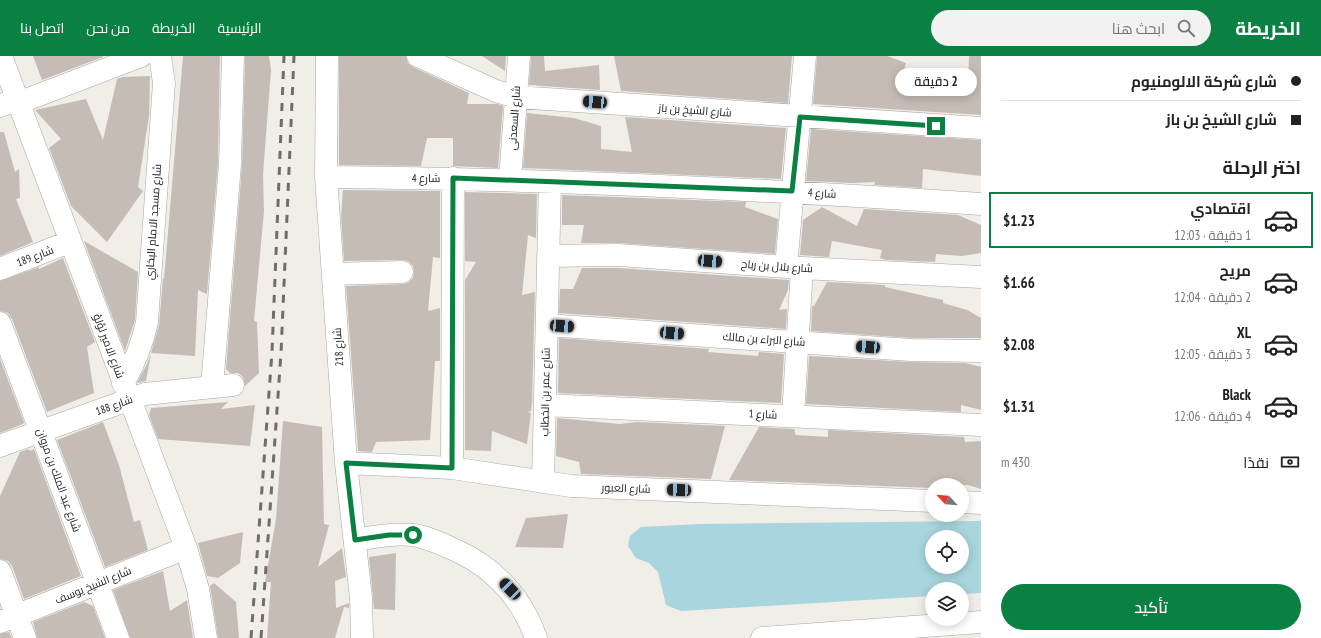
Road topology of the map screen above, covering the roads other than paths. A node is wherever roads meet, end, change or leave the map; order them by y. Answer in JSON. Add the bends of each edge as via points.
{"nodes":[{"id":1,"x":1,"y":56,"type":"edge"},
{"id":2,"x":141,"y":56,"type":"edge"},
{"id":3,"x":160,"y":56,"type":"edge"},
{"id":4,"x":233,"y":56,"type":"edge"},
{"id":5,"x":328,"y":56,"type":"edge"},
{"id":6,"x":418,"y":56,"type":"edge"},
{"id":7,"x":519,"y":56,"type":"edge"},
{"id":8,"x":805,"y":56,"type":"edge"},
{"id":9,"x":93,"y":64,"type":"edge"},
{"id":10,"x":516,"y":97,"type":"junction"},
{"id":11,"x":12,"y":103,"type":"edge"},
{"id":12,"x":800,"y":117,"type":"junction"},
{"id":13,"x":981,"y":128,"type":"edge"},
{"id":14,"x":326,"y":178,"type":"junction"},
{"id":15,"x":453,"y":178,"type":"junction"},
{"id":16,"x":510,"y":180,"type":"junction"},
{"id":17,"x":550,"y":182,"type":"junction"},
{"id":18,"x":792,"y":191,"type":"junction"},
{"id":19,"x":981,"y":204,"type":"edge"},
{"id":20,"x":70,"y":242,"type":"junction"},
{"id":21,"x":548,"y":256,"type":"junction"},
{"id":22,"x":794,"y":267,"type":"junction"},
{"id":23,"x":0,"y":269,"type":"edge"},
{"id":24,"x":402,"y":272,"type":"dead end"},
{"id":25,"x":333,"y":274,"type":"junction"},
{"id":26,"x":981,"y":277,"type":"edge"},
{"id":27,"x":0,"y":323,"type":"edge"},
{"id":28,"x":547,"y":325,"type":"junction"},
{"id":29,"x":798,"y":341,"type":"junction"},
{"id":30,"x":981,"y":351,"type":"edge"},
{"id":31,"x":126,"y":391,"type":"junction"},
{"id":32,"x":545,"y":404,"type":"junction"},
{"id":33,"x":793,"y":416,"type":"junction"},
{"id":34,"x":981,"y":425,"type":"edge"},
{"id":35,"x":41,"y":432,"type":"junction"},
{"id":36,"x":0,"y":446,"type":"edge"},
{"id":37,"x":346,"y":463,"type":"junction"},
{"id":38,"x":452,"y":468,"type":"junction"},
{"id":39,"x":543,"y":482,"type":"junction"},
{"id":40,"x":925,"y":501,"type":"edge"},
{"id":41,"x":969,"y":502,"type":"edge"},
{"id":42,"x":981,"y":503,"type":"edge"},
{"id":43,"x":355,"y":540,"type":"junction"},
{"id":44,"x":186,"y":548,"type":"junction"},
{"id":45,"x":0,"y":571,"type":"edge"},
{"id":46,"x":97,"y":583,"type":"junction"},
{"id":47,"x":8,"y":618,"type":"edge"},
{"id":48,"x":981,"y":622,"type":"edge"},
{"id":49,"x":25,"y":638,"type":"edge"},
{"id":50,"x":118,"y":638,"type":"edge"},
{"id":51,"x":206,"y":638,"type":"edge"},
{"id":52,"x":362,"y":638,"type":"edge"},
{"id":53,"x":536,"y":638,"type":"edge"},
{"id":54,"x":762,"y":638,"type":"edge"}],
"edges":[{"from":1,"to":11,"type":"street","name":"شارع الامير لؤلؤ"},
{"from":2,"to":9,"type":"street"},
{"from":3,"to":31,"type":"street","name":"شارع مسجد الامام البخاري","via":[[164,83],[146,322],[140,351]]},
{"from":4,"to":31,"type":"street","name":"شارع 188","via":[[222,386]]},
{"from":5,"to":14,"type":"street","name":"شارع 218"},
{"from":6,"to":10,"type":"street","name":"شارع الشيخ بن باز","via":[[496,91]]},
{"from":7,"to":10,"type":"street","name":"شارع السعدنى"},
{"from":8,"to":12,"type":"street"},
{"from":9,"to":11,"type":"street"},
{"from":10,"to":12,"type":"street","name":"شارع الشيخ بن باز"},
{"from":10,"to":16,"type":"street","name":"شارع السعدنى"},
{"from":11,"to":20,"type":"street","name":"شارع الامير لؤلؤ"},
{"from":12,"to":13,"type":"street","name":"شارع الشيخ بن باز"},
{"from":12,"to":18,"type":"street"},
{"from":14,"to":15,"type":"street","name":"شارع 4"},
{"from":14,"to":25,"type":"street","name":"شارع 218"},
{"from":15,"to":16,"type":"street","name":"شارع 4"},
{"from":15,"to":38,"type":"street"},
{"from":16,"to":17,"type":"street","name":"شارع 4"},
{"from":17,"to":18,"type":"street","name":"شارع 4"},
{"from":17,"to":21,"type":"street","name":"شارع عمر بن الخطاب"},
{"from":18,"to":19,"type":"street","name":"شارع 4"},
{"from":18,"to":22,"type":"street"},
{"from":20,"to":23,"type":"street","name":"شارع 189"},
{"from":20,"to":31,"type":"street","name":"شارع الامير لؤلؤ"},
{"from":21,"to":22,"type":"street","name":"شارع بلال بن رباح","via":[[618,255]]},
{"from":21,"to":28,"type":"street","name":"شارع عمر بن الخطاب"},
{"from":22,"to":26,"type":"street","name":"شارع بلال بن رباح"},
{"from":22,"to":29,"type":"street"},
{"from":24,"to":25,"type":"street"},
{"from":25,"to":37,"type":"street","name":"شارع 218"},
{"from":27,"to":35,"type":"street","name":"شارع عبد الملك بن مروان"},
{"from":28,"to":29,"type":"street","name":"شارع البراء بن مالك"},
{"from":28,"to":32,"type":"street","name":"شارع عمر بن الخطاب"},
{"from":29,"to":30,"type":"street","name":"شارع البراء بن مالك","via":[[911,350]]},
{"from":29,"to":33,"type":"street"},
{"from":31,"to":35,"type":"street","name":"شارع 188"},
{"from":31,"to":44,"type":"street","name":"شارع الامير لؤلؤ"},
{"from":32,"to":33,"type":"street","name":"شارع 1"},
{"from":32,"to":39,"type":"street","name":"شارع عمر بن الخطاب"},
{"from":33,"to":34,"type":"street","name":"شارع 1"},
{"from":35,"to":36,"type":"street","name":"شارع 188"},
{"from":35,"to":46,"type":"street","name":"شارع عبد الملك بن مروان"},
{"from":37,"to":38,"type":"street","name":"شارع العبور"},
{"from":37,"to":43,"type":"street","name":"شارع 218"},
{"from":38,"to":39,"type":"street","name":"شارع العبور"},
{"from":39,"to":40,"type":"street","name":"شارع العبور","via":[[571,486]]},
{"from":41,"to":42,"type":"street"},
{"from":43,"to":52,"type":"street","name":"شارع 218"},
{"from":43,"to":53,"type":"street","via":[[389,535],[413,535],[437,541],[464,553],[491,571],[510,589],[522,605]]},
{"from":44,"to":46,"type":"street","name":"شارع الشيخ يوسف"},
{"from":44,"to":51,"type":"street","name":"شارع الامير لؤلؤ","via":[[198,589]]},
{"from":45,"to":47,"type":"street"},
{"from":46,"to":47,"type":"street","name":"شارع الشيخ يوسف"},
{"from":46,"to":50,"type":"street","name":"شارع عبد الملك بن مروان"},
{"from":47,"to":49,"type":"street"},
{"from":48,"to":54,"type":"street"}]}
